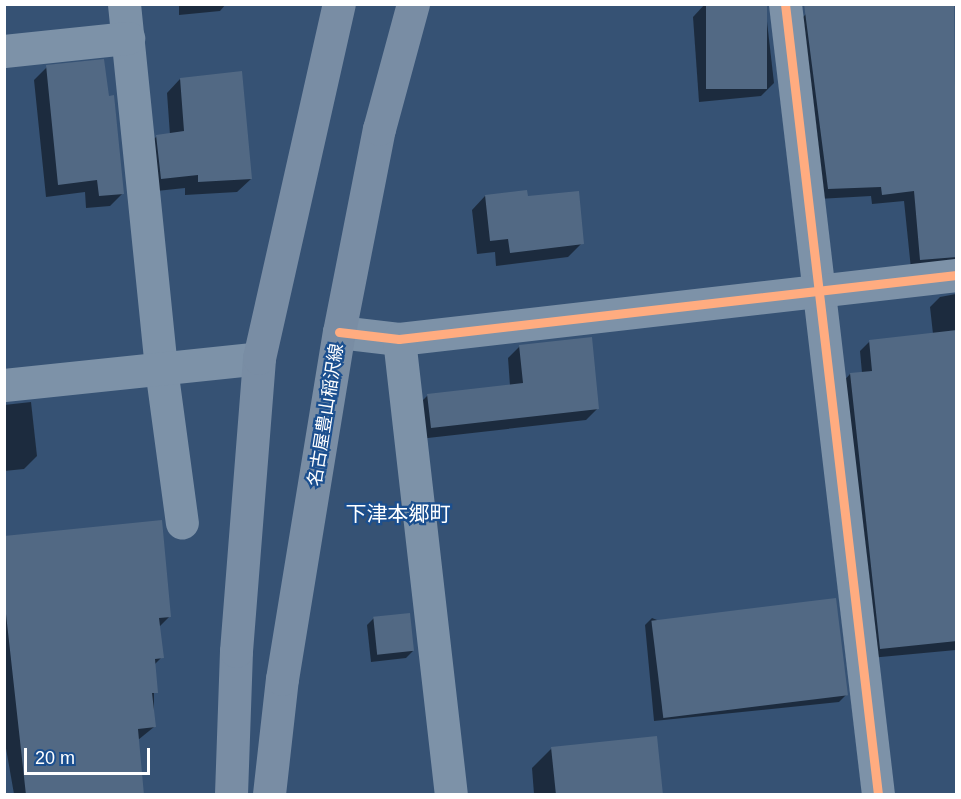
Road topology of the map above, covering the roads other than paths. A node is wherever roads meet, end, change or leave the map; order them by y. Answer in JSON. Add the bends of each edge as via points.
{"nodes":[{"id":1,"x":124,"y":4,"type":"edge"},
{"id":2,"x":339,"y":4,"type":"edge"},
{"id":3,"x":413,"y":4,"type":"edge"},
{"id":4,"x":785,"y":4,"type":"edge"},
{"id":5,"x":128,"y":38,"type":"junction"},
{"id":6,"x":4,"y":51,"type":"edge"},
{"id":7,"x":957,"y":275,"type":"edge"},
{"id":8,"x":818,"y":291,"type":"junction"},
{"id":9,"x":339,"y":332,"type":"junction"},
{"id":10,"x":399,"y":339,"type":"junction"},
{"id":11,"x":259,"y":358,"type":"junction"},
{"id":12,"x":161,"y":368,"type":"junction"},
{"id":13,"x":4,"y":385,"type":"edge"},
{"id":14,"x":182,"y":523,"type":"dead end"},
{"id":15,"x":231,"y":795,"type":"edge"},
{"id":16,"x":269,"y":795,"type":"edge"},
{"id":17,"x":451,"y":795,"type":"edge"},
{"id":18,"x":878,"y":795,"type":"edge"}],
"edges":[{"from":1,"to":5,"type":"street"},
{"from":2,"to":11,"type":"main road"},
{"from":3,"to":9,"type":"main road","name":"名古屋豊山稲沢線","via":[[379,129]]},
{"from":4,"to":8,"type":"street"},
{"from":5,"to":6,"type":"street"},
{"from":5,"to":12,"type":"street"},
{"from":7,"to":8,"type":"street"},
{"from":8,"to":10,"type":"street"},
{"from":8,"to":18,"type":"street"},
{"from":9,"to":10,"type":"street"},
{"from":9,"to":16,"type":"main road","name":"名古屋豊山稲沢線","via":[[282,679]]},
{"from":10,"to":17,"type":"street"},
{"from":11,"to":12,"type":"street"},
{"from":11,"to":15,"type":"main road","via":[[236,651]]},
{"from":12,"to":13,"type":"street"},
{"from":12,"to":14,"type":"street"}]}
